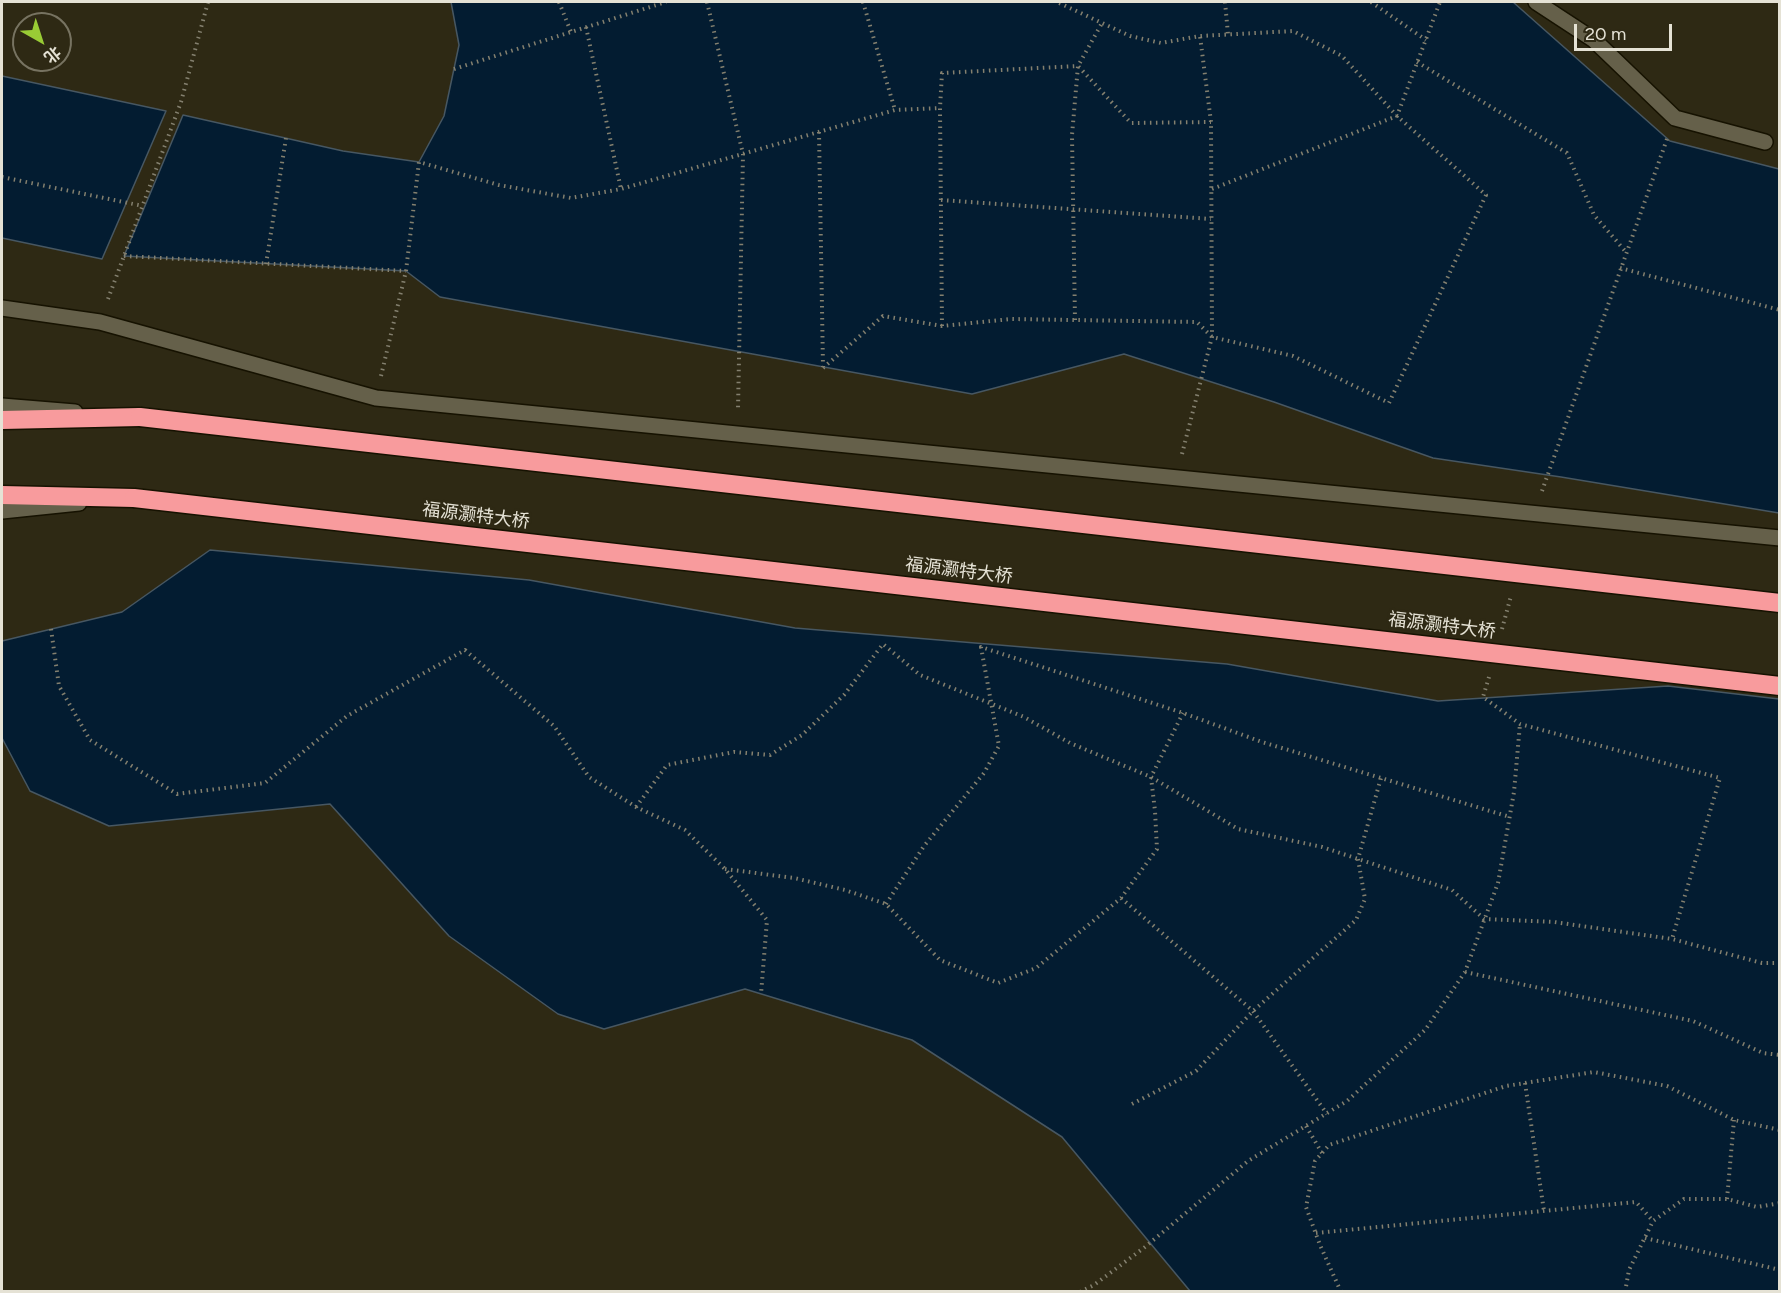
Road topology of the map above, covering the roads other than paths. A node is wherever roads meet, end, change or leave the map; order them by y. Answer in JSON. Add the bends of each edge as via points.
{"nodes":[{"id":1,"x":1536,"y":2,"type":"edge"},
{"id":2,"x":1764,"y":142,"type":"dead end"},
{"id":3,"x":2,"y":308,"type":"edge"},
{"id":4,"x":2,"y":406,"type":"edge"},
{"id":5,"x":140,"y":417,"type":"junction"},
{"id":6,"x":2,"y":420,"type":"edge"},
{"id":7,"x":2,"y":495,"type":"edge"},
{"id":8,"x":134,"y":498,"type":"junction"},
{"id":9,"x":2,"y":511,"type":"edge"},
{"id":10,"x":1779,"y":538,"type":"edge"},
{"id":11,"x":1779,"y":603,"type":"edge"},
{"id":12,"x":1779,"y":686,"type":"edge"}],
"edges":[{"from":1,"to":2,"type":"street","via":[[1594,40],[1675,118]]},
{"from":3,"to":10,"type":"street","via":[[100,322],[376,398]]},
{"from":4,"to":5,"type":"street"},
{"from":5,"to":6,"type":"highway"},
{"from":5,"to":11,"type":"highway","bridge":true},
{"from":7,"to":8,"type":"highway","name":"福源灏特大桥"},
{"from":8,"to":9,"type":"street"},
{"from":8,"to":12,"type":"highway","name":"福源灏特大桥","bridge":true}]}
